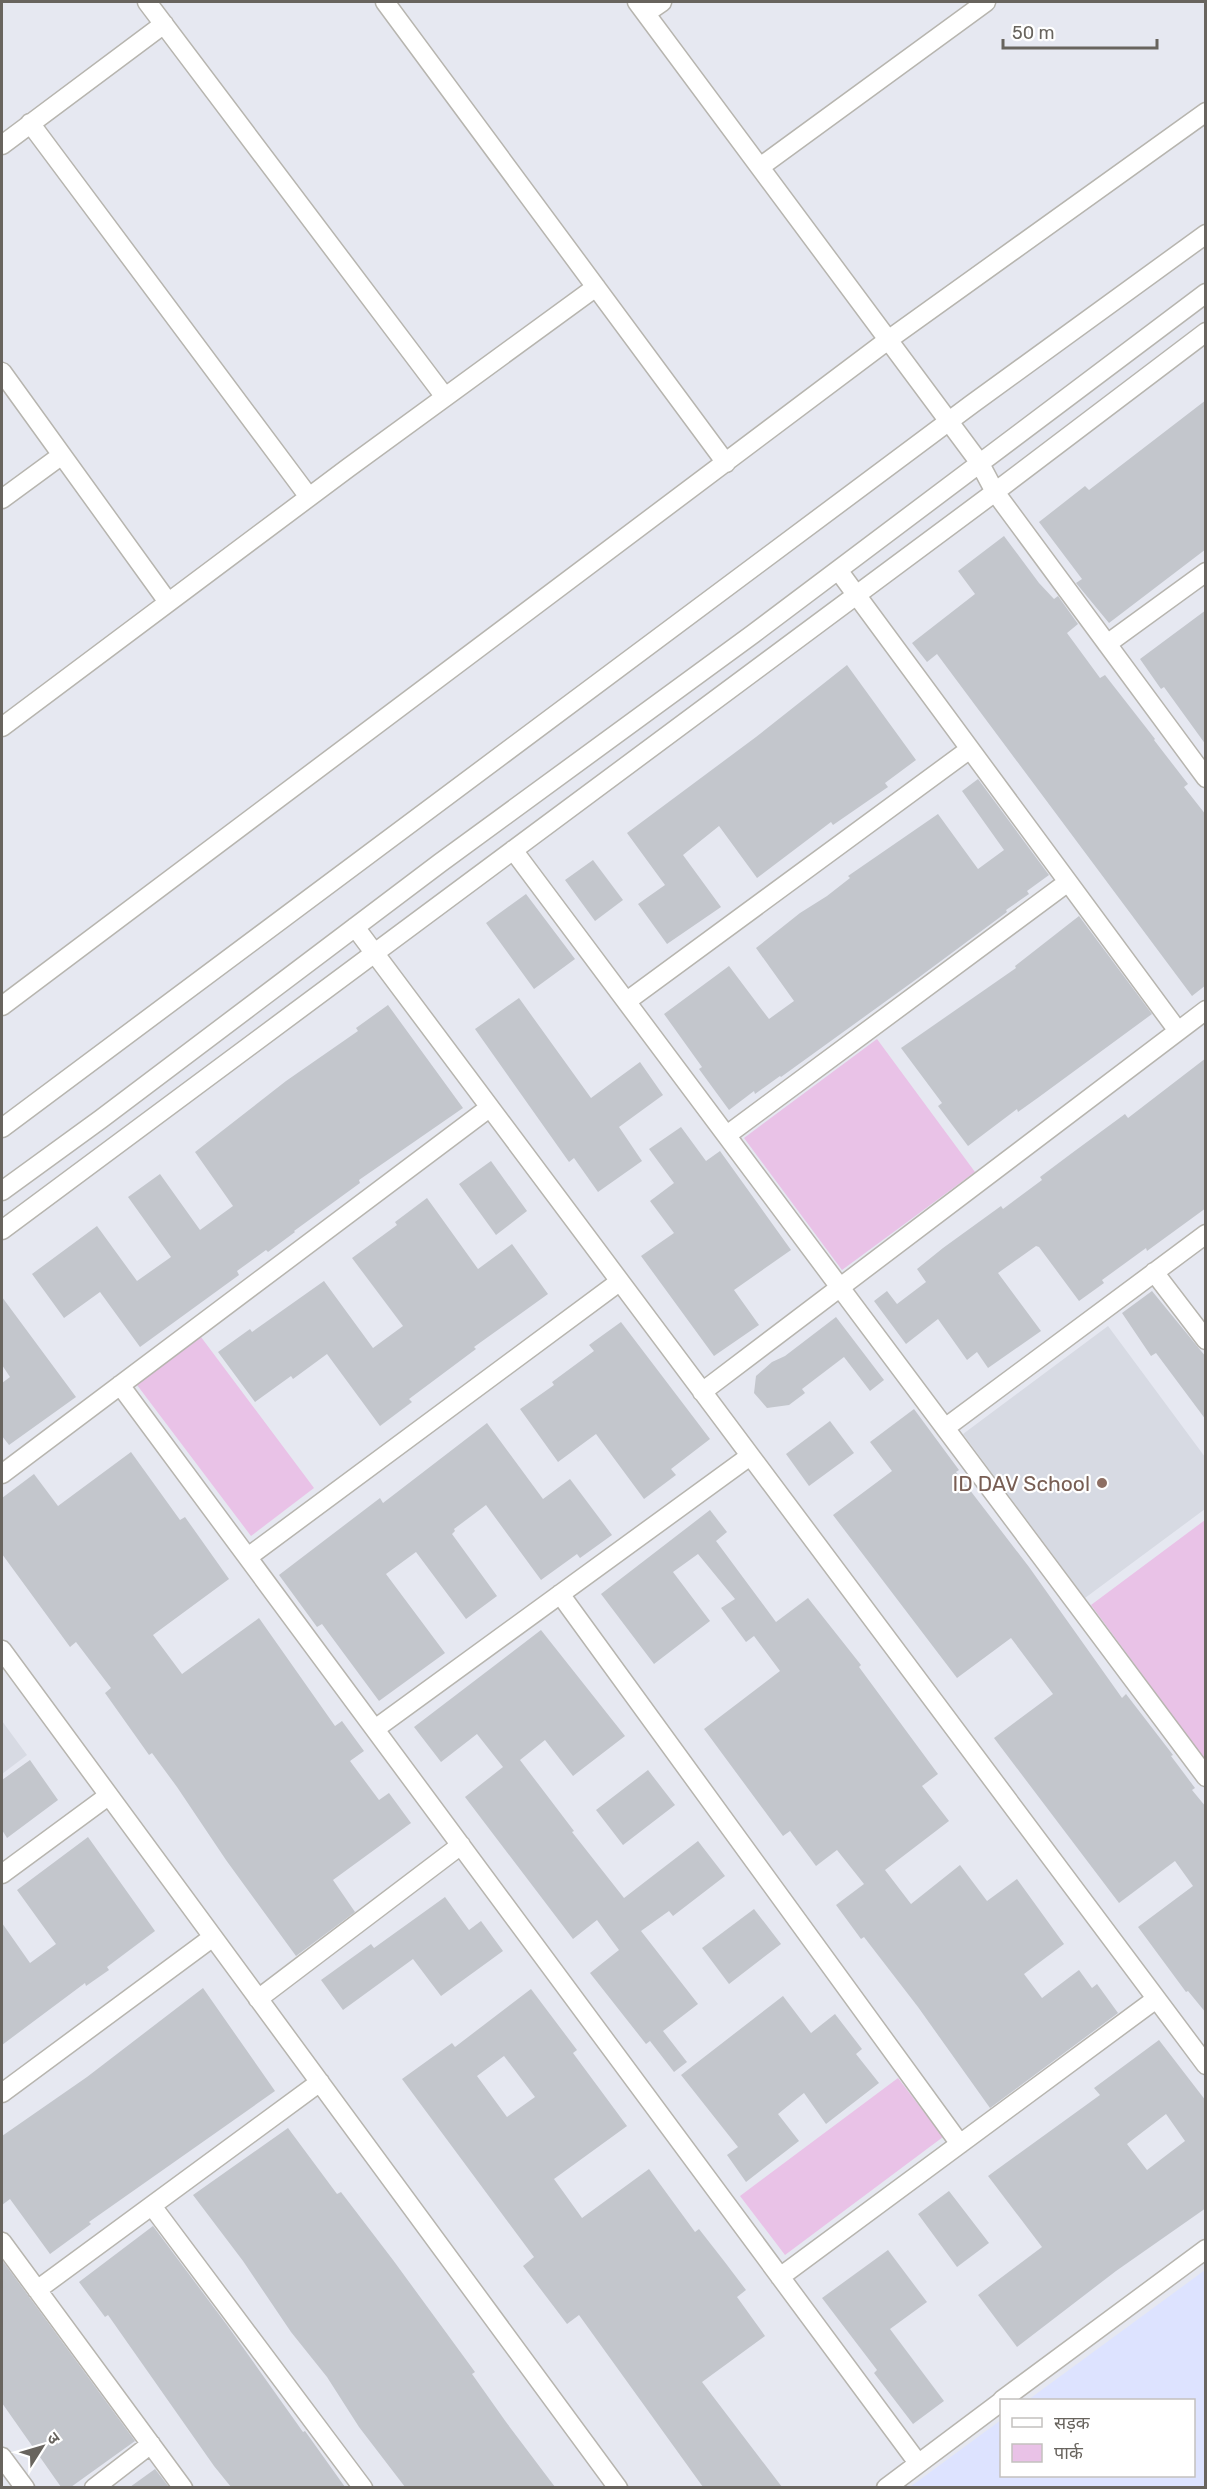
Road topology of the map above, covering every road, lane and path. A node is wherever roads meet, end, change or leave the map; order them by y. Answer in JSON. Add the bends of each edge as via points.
{"nodes":[{"id":1,"x":147,"y":2,"type":"edge"},
{"id":2,"x":385,"y":2,"type":"edge"},
{"id":3,"x":662,"y":2,"type":"edge"},
{"id":4,"x":986,"y":2,"type":"edge"},
{"id":5,"x":641,"y":7,"type":"edge"},
{"id":6,"x":164,"y":24,"type":"junction"},
{"id":7,"x":1206,"y":112,"type":"edge"},
{"id":8,"x":30,"y":123,"type":"junction"},
{"id":9,"x":2,"y":145,"type":"edge"},
{"id":10,"x":760,"y":167,"type":"junction"},
{"id":11,"x":1206,"y":234,"type":"edge"},
{"id":12,"x":596,"y":287,"type":"junction"},
{"id":13,"x":1206,"y":293,"type":"edge"},
{"id":14,"x":1206,"y":332,"type":"edge"},
{"id":15,"x":888,"y":340,"type":"junction"},
{"id":16,"x":2,"y":372,"type":"edge"},
{"id":17,"x":445,"y":397,"type":"junction"},
{"id":18,"x":949,"y":422,"type":"junction"},
{"id":19,"x":62,"y":455,"type":"junction"},
{"id":20,"x":979,"y":462,"type":"junction"},
{"id":21,"x":726,"y":463,"type":"junction"},
{"id":22,"x":994,"y":492,"type":"junction"},
{"id":23,"x":309,"y":497,"type":"junction"},
{"id":24,"x":2,"y":499,"type":"edge"},
{"id":25,"x":838,"y":570,"type":"junction"},
{"id":26,"x":1206,"y":572,"type":"edge"},
{"id":27,"x":856,"y":595,"type":"junction"},
{"id":28,"x":168,"y":602,"type":"junction"},
{"id":29,"x":1107,"y":644,"type":"junction"},
{"id":30,"x":2,"y":727,"type":"edge"},
{"id":31,"x":970,"y":749,"type":"junction"},
{"id":32,"x":1199,"y":755,"type":"edge"},
{"id":33,"x":1206,"y":778,"type":"edge"},
{"id":34,"x":513,"y":850,"type":"junction"},
{"id":35,"x":1068,"y":882,"type":"junction"},
{"id":36,"x":355,"y":927,"type":"junction"},
{"id":37,"x":374,"y":954,"type":"junction"},
{"id":38,"x":627,"y":1001,"type":"junction"},
{"id":39,"x":2,"y":1006,"type":"edge"},
{"id":40,"x":1206,"y":1010,"type":"edge"},
{"id":41,"x":1178,"y":1031,"type":"junction"},
{"id":42,"x":489,"y":1108,"type":"junction"},
{"id":43,"x":2,"y":1128,"type":"edge"},
{"id":44,"x":727,"y":1135,"type":"junction"},
{"id":45,"x":2,"y":1191,"type":"edge"},
{"id":46,"x":2,"y":1230,"type":"edge"},
{"id":47,"x":1206,"y":1234,"type":"edge"},
{"id":48,"x":1154,"y":1272,"type":"junction"},
{"id":49,"x":620,"y":1282,"type":"junction"},
{"id":50,"x":840,"y":1287,"type":"junction"},
{"id":51,"x":1206,"y":1340,"type":"edge"},
{"id":52,"x":120,"y":1385,"type":"junction"},
{"id":53,"x":702,"y":1392,"type":"junction"},
{"id":54,"x":945,"y":1428,"type":"junction"},
{"id":55,"x":750,"y":1456,"type":"junction"},
{"id":56,"x":2,"y":1474,"type":"edge"},
{"id":57,"x":248,"y":1557,"type":"junction"},
{"id":58,"x":560,"y":1594,"type":"junction"},
{"id":59,"x":2,"y":1650,"type":"edge"},
{"id":60,"x":375,"y":1729,"type":"junction"},
{"id":61,"x":1206,"y":1777,"type":"edge"},
{"id":62,"x":108,"y":1796,"type":"junction"},
{"id":63,"x":461,"y":1845,"type":"junction"},
{"id":64,"x":2,"y":1874,"type":"edge"},
{"id":65,"x":213,"y":1937,"type":"junction"},
{"id":66,"x":258,"y":1999,"type":"junction"},
{"id":67,"x":1156,"y":1999,"type":"junction"},
{"id":68,"x":1206,"y":2065,"type":"edge"},
{"id":69,"x":320,"y":2082,"type":"junction"},
{"id":70,"x":2,"y":2093,"type":"edge"},
{"id":71,"x":960,"y":2144,"type":"junction"},
{"id":72,"x":152,"y":2206,"type":"junction"},
{"id":73,"x":2,"y":2242,"type":"edge"},
{"id":74,"x":1206,"y":2249,"type":"edge"},
{"id":75,"x":780,"y":2277,"type":"junction"},
{"id":76,"x":37,"y":2290,"type":"junction"},
{"id":77,"x":1005,"y":2399,"type":"edge"},
{"id":78,"x":1000,"y":2402,"type":"edge"},
{"id":79,"x":151,"y":2444,"type":"junction"},
{"id":80,"x":2,"y":2457,"type":"edge"},
{"id":81,"x":918,"y":2463,"type":"junction"},
{"id":82,"x":25,"y":2487,"type":"edge"},
{"id":83,"x":94,"y":2487,"type":"edge"},
{"id":84,"x":183,"y":2487,"type":"edge"},
{"id":85,"x":363,"y":2487,"type":"edge"},
{"id":86,"x":618,"y":2487,"type":"edge"},
{"id":87,"x":886,"y":2487,"type":"edge"}],
"edges":[{"from":1,"to":6,"type":"street"},
{"from":2,"to":12,"type":"street"},
{"from":3,"to":5,"type":"street"},
{"from":4,"to":10,"type":"street"},
{"from":5,"to":10,"type":"street"},
{"from":6,"to":8,"type":"street"},
{"from":6,"to":17,"type":"street"},
{"from":7,"to":15,"type":"street"},
{"from":8,"to":9,"type":"street"},
{"from":8,"to":23,"type":"street"},
{"from":10,"to":15,"type":"street"},
{"from":11,"to":18,"type":"street"},
{"from":12,"to":17,"type":"street"},
{"from":12,"to":21,"type":"street"},
{"from":13,"to":20,"type":"street"},
{"from":14,"to":22,"type":"street"},
{"from":15,"to":18,"type":"street"},
{"from":15,"to":21,"type":"street"},
{"from":16,"to":19,"type":"street"},
{"from":17,"to":23,"type":"street"},
{"from":18,"to":20,"type":"street"},
{"from":18,"to":43,"type":"street"},
{"from":19,"to":24,"type":"street"},
{"from":19,"to":28,"type":"street"},
{"from":20,"to":22,"type":"street"},
{"from":20,"to":25,"type":"street"},
{"from":21,"to":39,"type":"street"},
{"from":22,"to":27,"type":"street"},
{"from":22,"to":29,"type":"street"},
{"from":23,"to":28,"type":"street"},
{"from":25,"to":27,"type":"street"},
{"from":25,"to":36,"type":"street"},
{"from":26,"to":29,"type":"street"},
{"from":27,"to":31,"type":"street"},
{"from":27,"to":34,"type":"street"},
{"from":28,"to":30,"type":"street"},
{"from":29,"to":32,"type":"street"},
{"from":31,"to":35,"type":"street"},
{"from":31,"to":38,"type":"street"},
{"from":32,"to":33,"type":"street"},
{"from":34,"to":37,"type":"street"},
{"from":34,"to":38,"type":"street"},
{"from":35,"to":41,"type":"street"},
{"from":35,"to":44,"type":"street"},
{"from":36,"to":37,"type":"street"},
{"from":36,"to":45,"type":"street"},
{"from":37,"to":42,"type":"street"},
{"from":37,"to":46,"type":"street"},
{"from":38,"to":44,"type":"street"},
{"from":40,"to":41,"type":"street"},
{"from":41,"to":50,"type":"street"},
{"from":42,"to":49,"type":"street"},
{"from":42,"to":52,"type":"street"},
{"from":44,"to":50,"type":"street"},
{"from":47,"to":48,"type":"street"},
{"from":48,"to":51,"type":"street"},
{"from":48,"to":54,"type":"street"},
{"from":49,"to":53,"type":"street"},
{"from":49,"to":57,"type":"street"},
{"from":50,"to":53,"type":"street"},
{"from":50,"to":54,"type":"street"},
{"from":52,"to":56,"type":"street"},
{"from":52,"to":57,"type":"street"},
{"from":53,"to":55,"type":"street"},
{"from":54,"to":61,"type":"street"},
{"from":55,"to":58,"type":"street"},
{"from":55,"to":67,"type":"street"},
{"from":57,"to":60,"type":"street"},
{"from":58,"to":60,"type":"street"},
{"from":58,"to":71,"type":"street"},
{"from":59,"to":62,"type":"street"},
{"from":60,"to":63,"type":"street"},
{"from":62,"to":64,"type":"street"},
{"from":62,"to":65,"type":"street"},
{"from":63,"to":66,"type":"street"},
{"from":63,"to":75,"type":"street"},
{"from":65,"to":66,"type":"street"},
{"from":65,"to":70,"type":"street"},
{"from":66,"to":69,"type":"street"},
{"from":67,"to":68,"type":"street"},
{"from":67,"to":71,"type":"street"},
{"from":69,"to":72,"type":"street"},
{"from":69,"to":86,"type":"street"},
{"from":71,"to":75,"type":"street"},
{"from":72,"to":76,"type":"street"},
{"from":72,"to":85,"type":"street"},
{"from":73,"to":76,"type":"street"},
{"from":74,"to":77,"type":"street"},
{"from":75,"to":81,"type":"street"},
{"from":76,"to":79,"type":"street"},
{"from":78,"to":81,"type":"street"},
{"from":79,"to":83,"type":"street"},
{"from":79,"to":84,"type":"street"},
{"from":80,"to":82,"type":"street"},
{"from":81,"to":87,"type":"street"}]}
